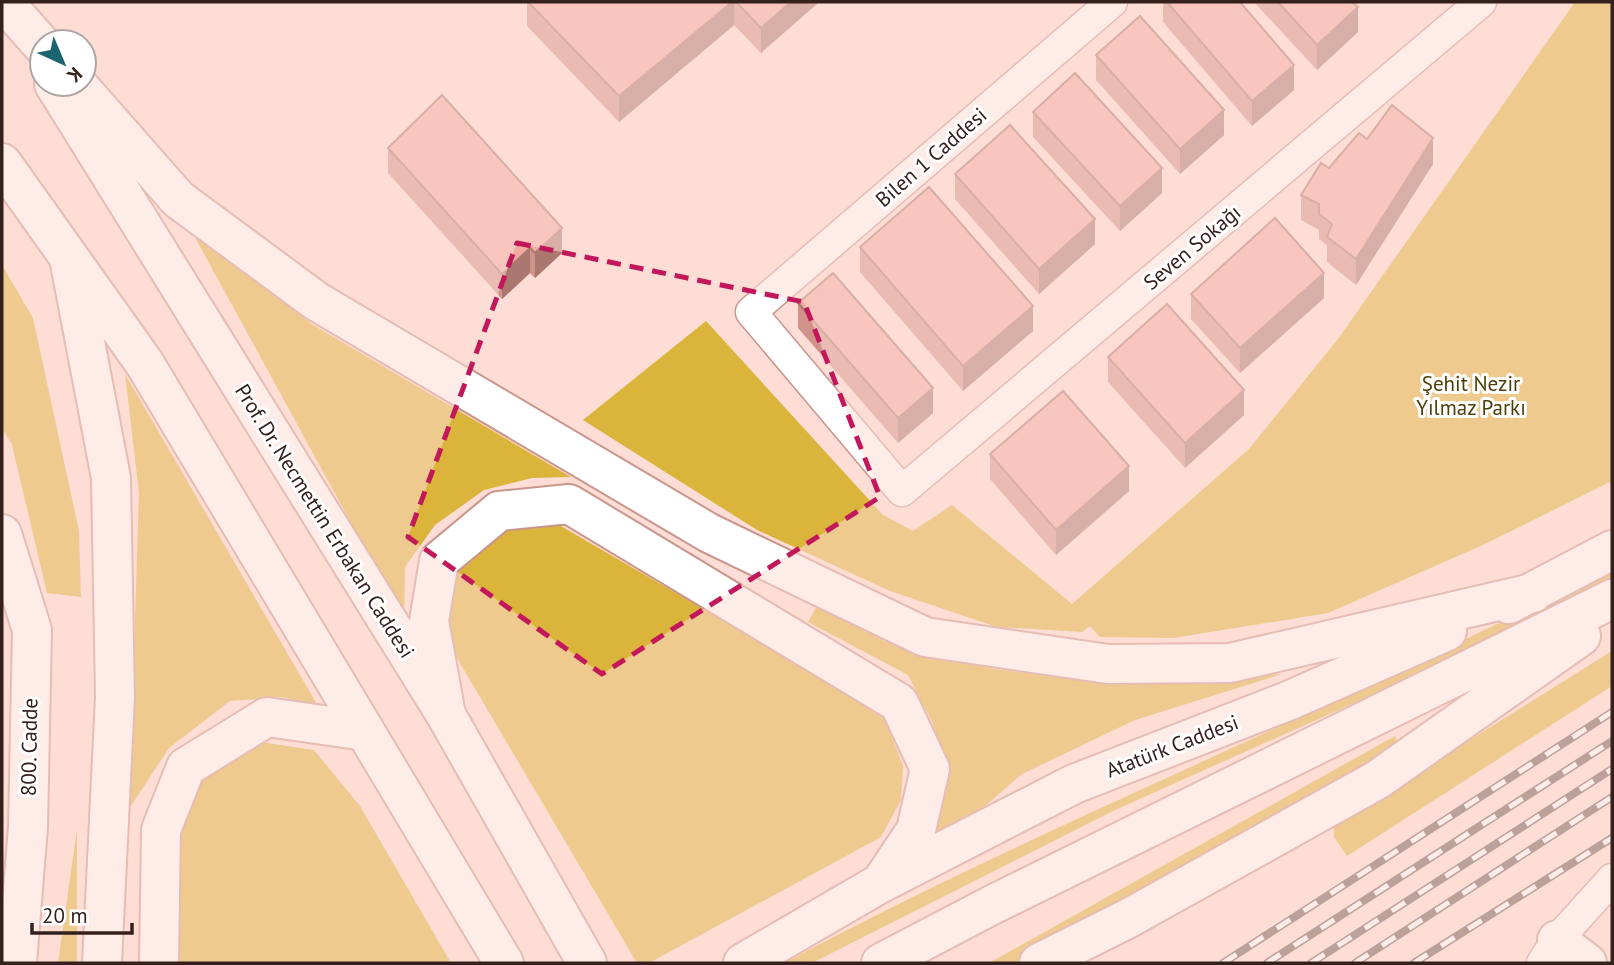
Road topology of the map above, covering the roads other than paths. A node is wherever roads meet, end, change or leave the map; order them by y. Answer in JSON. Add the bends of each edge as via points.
{"nodes":[{"id":1,"x":4,"y":2,"type":"edge"},
{"id":2,"x":1112,"y":2,"type":"edge"},
{"id":3,"x":1481,"y":2,"type":"edge"},
{"id":4,"x":28,"y":29,"type":"edge"},
{"id":5,"x":28,"y":41,"type":"edge"},
{"id":6,"x":63,"y":98,"type":"edge"},
{"id":7,"x":89,"y":98,"type":"edge"},
{"id":8,"x":2,"y":163,"type":"edge"},
{"id":9,"x":69,"y":258,"type":"junction"},
{"id":10,"x":902,"y":491,"type":"joint"},
{"id":11,"x":2,"y":534,"type":"edge"},
{"id":12,"x":1612,"y":550,"type":"edge"},
{"id":13,"x":1533,"y":593,"type":"junction"},
{"id":14,"x":1612,"y":599,"type":"edge"},
{"id":15,"x":1612,"y":614,"type":"edge"},
{"id":16,"x":446,"y":715,"type":"junction"},
{"id":17,"x":365,"y":731,"type":"junction"},
{"id":18,"x":1612,"y":879,"type":"edge"},
{"id":19,"x":879,"y":884,"type":"junction"},
{"id":20,"x":1549,"y":951,"type":"edge"},
{"id":21,"x":17,"y":963,"type":"edge"},
{"id":22,"x":102,"y":963,"type":"edge"},
{"id":23,"x":159,"y":963,"type":"edge"},
{"id":24,"x":504,"y":963,"type":"edge"},
{"id":25,"x":587,"y":963,"type":"edge"},
{"id":26,"x":743,"y":963,"type":"edge"},
{"id":27,"x":881,"y":963,"type":"edge"},
{"id":28,"x":1039,"y":963,"type":"edge"},
{"id":29,"x":1587,"y":963,"type":"edge"}],
"edges":[{"from":1,"to":4,"type":"main road"},
{"from":1,"to":5,"type":"main road"},
{"from":2,"to":10,"type":"street","name":"Bilen 1 Caddesi","via":[[751,312]]},
{"from":3,"to":10,"type":"street","name":"Seven Sokağı"},
{"from":6,"to":16,"type":"main road","name":"Prof. Dr. Necmettin Erbakan Caddesi"},
{"from":7,"to":13,"type":"main road","via":[[178,199],[316,301],[709,533],[925,637],[1108,664],[1230,663]]},
{"from":8,"to":9,"type":"main road"},
{"from":9,"to":17,"type":"main road","via":[[145,364]]},
{"from":9,"to":22,"type":"main road","via":[[111,478],[115,697]]},
{"from":11,"to":21,"type":"main road","name":"800. Cadde","via":[[32,630],[27,827]]},
{"from":12,"to":13,"type":"main road","name":"Atatürk Caddesi"},
{"from":13,"to":19,"type":"main road","name":"Atatürk Caddesi","via":[[1288,701],[1074,784]]},
{"from":14,"to":27,"type":"main road"},
{"from":15,"to":28,"type":"main road","via":[[1377,780]]},
{"from":16,"to":19,"type":"main road","via":[[429,621],[439,561],[499,511],[569,504],[899,703],[930,769],[916,830]]},
{"from":16,"to":25,"type":"main road","name":"Prof. Dr. Necmettin Erbakan Caddesi"},
{"from":17,"to":23,"type":"main road","via":[[267,718],[186,767],[161,830]]},
{"from":17,"to":24,"type":"main road"},
{"from":18,"to":20,"type":"street"},
{"from":19,"to":26,"type":"main road","name":"Atatürk Caddesi"},
{"from":20,"to":29,"type":"main road"}]}
